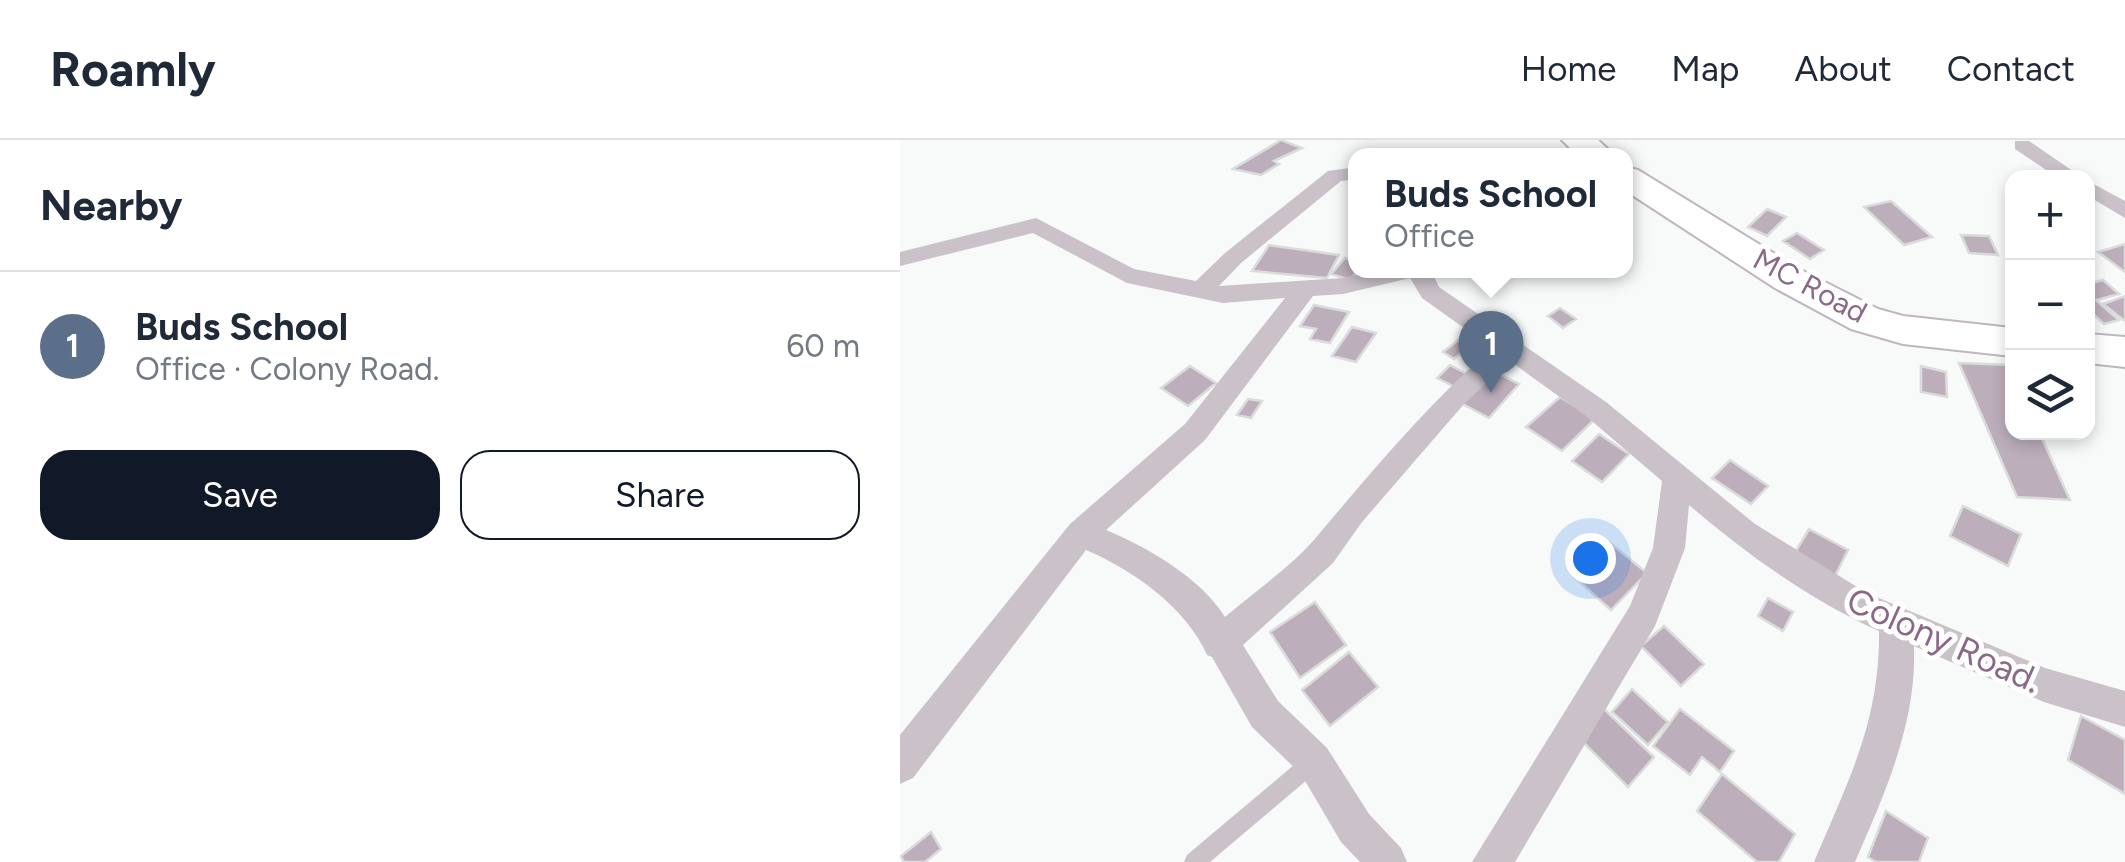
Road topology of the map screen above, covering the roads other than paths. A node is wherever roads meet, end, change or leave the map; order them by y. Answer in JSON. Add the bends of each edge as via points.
{"nodes":[{"id":1,"x":2022,"y":145,"type":"dead end"},
{"id":2,"x":2061,"y":170,"type":"edge"},
{"id":3,"x":1348,"y":173,"type":"edge"},
{"id":4,"x":1633,"y":181,"type":"edge"},
{"id":5,"x":2095,"y":192,"type":"edge"},
{"id":6,"x":2125,"y":211,"type":"edge"},
{"id":7,"x":900,"y":259,"type":"edge"},
{"id":8,"x":1376,"y":278,"type":"edge"},
{"id":9,"x":1423,"y":278,"type":"edge"},
{"id":10,"x":1202,"y":290,"type":"junction"},
{"id":11,"x":1305,"y":290,"type":"junction"},
{"id":12,"x":2005,"y":341,"type":"edge"},
{"id":13,"x":1508,"y":348,"type":"junction"},
{"id":14,"x":2095,"y":350,"type":"edge"},
{"id":15,"x":2125,"y":352,"type":"edge"},
{"id":16,"x":1677,"y":477,"type":"junction"},
{"id":17,"x":1080,"y":533,"type":"junction"},
{"id":18,"x":1896,"y":624,"type":"junction"},
{"id":19,"x":1220,"y":644,"type":"junction"},
{"id":20,"x":2125,"y":709,"type":"edge"},
{"id":21,"x":1314,"y":761,"type":"junction"},
{"id":22,"x":900,"y":765,"type":"edge"},
{"id":23,"x":1194,"y":862,"type":"edge"},
{"id":24,"x":1386,"y":862,"type":"edge"},
{"id":25,"x":1492,"y":862,"type":"edge"},
{"id":26,"x":1834,"y":862,"type":"edge"}],
"edges":[{"from":1,"to":2,"type":"street"},
{"from":3,"to":10,"type":"street","via":[[1334,174]]},
{"from":4,"to":12,"type":"main road","name":"MC Road","via":[[1865,319]]},
{"from":5,"to":6,"type":"street"},
{"from":7,"to":10,"type":"street","via":[[1036,226],[1127,275]]},
{"from":8,"to":11,"type":"street"},
{"from":9,"to":13,"type":"street","name":"Colony Road.","via":[[1430,292]]},
{"from":10,"to":11,"type":"street"},
{"from":11,"to":17,"type":"street","via":[[1194,432]]},
{"from":13,"to":16,"type":"street","name":"Colony Road.","via":[[1596,408]]},
{"from":13,"to":19,"type":"street","via":[[1454,397],[1322,553],[1248,604]]},
{"from":14,"to":15,"type":"main road"},
{"from":16,"to":18,"type":"street","name":"Colony Road.","via":[[1782,559]]},
{"from":16,"to":25,"type":"street","via":[[1669,548],[1643,615]]},
{"from":17,"to":19,"type":"street","via":[[1118,549],[1185,596]]},
{"from":17,"to":22,"type":"street"},
{"from":18,"to":20,"type":"street","name":"Colony Road.","via":[[2044,685]]},
{"from":18,"to":26,"type":"street","via":[[1894,709],[1882,755]]},
{"from":19,"to":21,"type":"street","via":[[1265,714]]},
{"from":21,"to":23,"type":"lane"},
{"from":21,"to":24,"type":"street","via":[[1355,828]]}]}
